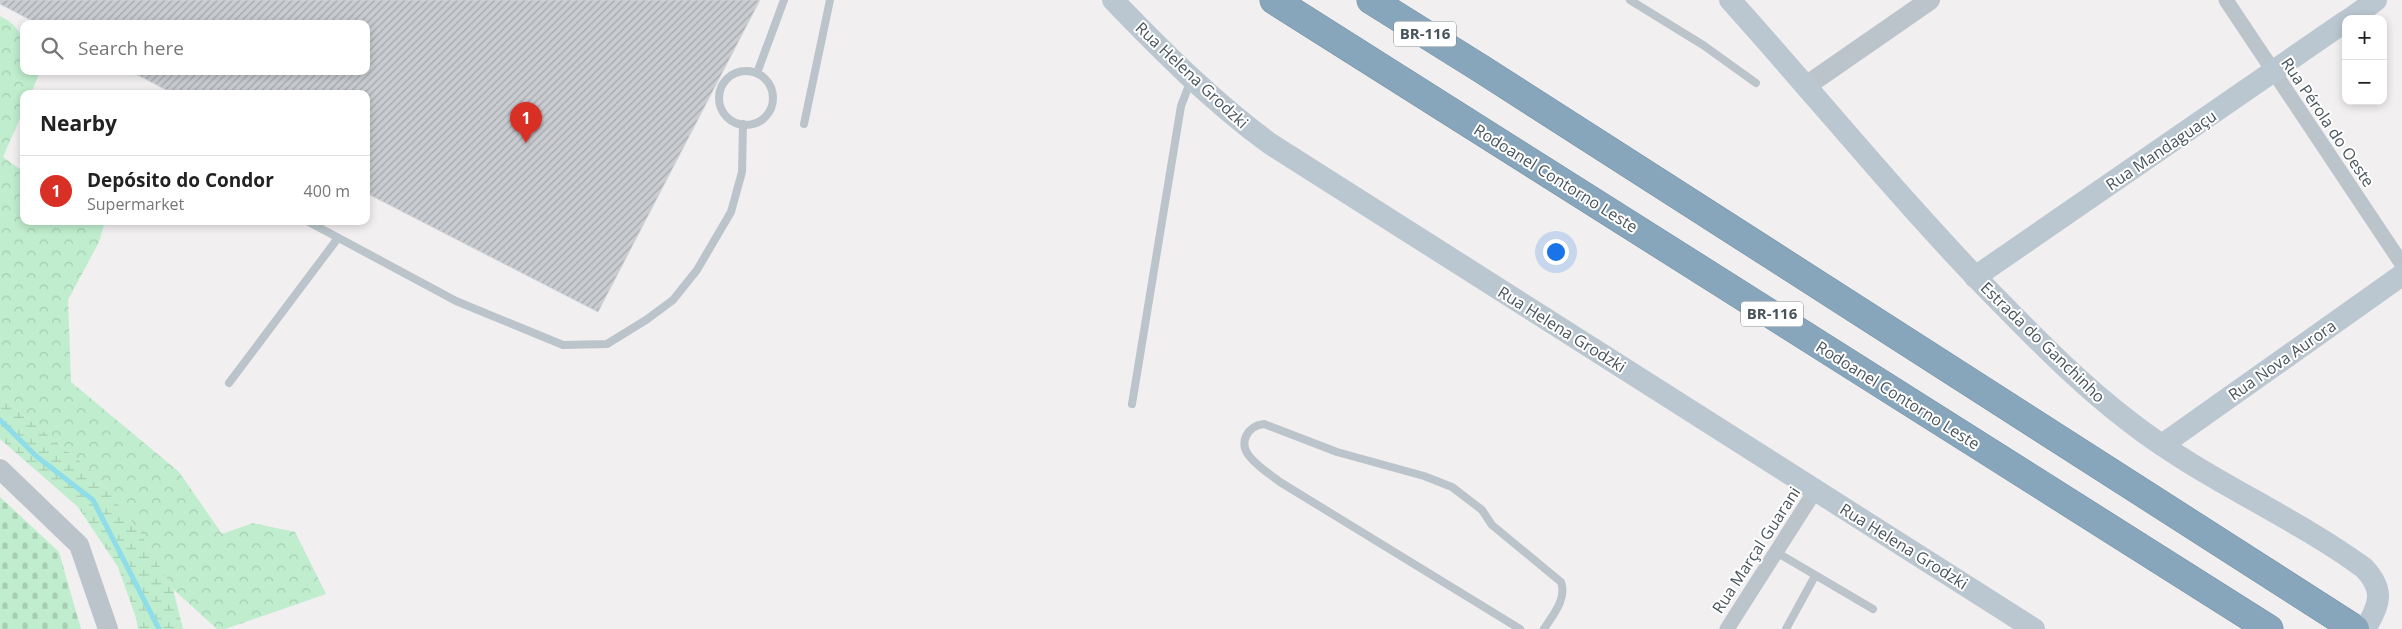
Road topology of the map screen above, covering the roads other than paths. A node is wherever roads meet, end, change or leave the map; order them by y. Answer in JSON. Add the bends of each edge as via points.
{"nodes":[{"id":1,"x":784,"y":0,"type":"edge"},
{"id":2,"x":830,"y":0,"type":"edge"},
{"id":3,"x":1112,"y":0,"type":"edge"},
{"id":4,"x":1274,"y":0,"type":"edge"},
{"id":5,"x":1371,"y":0,"type":"edge"},
{"id":6,"x":1630,"y":0,"type":"edge"},
{"id":7,"x":1730,"y":0,"type":"edge"},
{"id":8,"x":1930,"y":0,"type":"edge"},
{"id":9,"x":2226,"y":0,"type":"edge"},
{"id":10,"x":2376,"y":0,"type":"edge"},
{"id":11,"x":2355,"y":15,"type":"edge"},
{"id":12,"x":2342,"y":25,"type":"edge"},
{"id":13,"x":2274,"y":72,"type":"junction"},
{"id":14,"x":757,"y":73,"type":"junction"},
{"id":15,"x":1192,"y":78,"type":"junction"},
{"id":16,"x":1756,"y":83,"type":"dead end"},
{"id":17,"x":1806,"y":86,"type":"junction"},
{"id":18,"x":743,"y":124,"type":"junction"},
{"id":19,"x":804,"y":124,"type":"dead end"},
{"id":20,"x":314,"y":225,"type":"edge"},
{"id":21,"x":338,"y":238,"type":"junction"},
{"id":22,"x":2402,"y":264,"type":"edge"},
{"id":23,"x":2402,"y":275,"type":"edge"},
{"id":24,"x":1975,"y":277,"type":"junction"},
{"id":25,"x":229,"y":383,"type":"dead end"},
{"id":26,"x":1132,"y":404,"type":"dead end"},
{"id":27,"x":2162,"y":445,"type":"junction"},
{"id":28,"x":0,"y":469,"type":"edge"},
{"id":29,"x":1815,"y":490,"type":"junction"},
{"id":30,"x":1776,"y":552,"type":"junction"},
{"id":31,"x":1815,"y":576,"type":"junction"},
{"id":32,"x":1873,"y":609,"type":"dead end"},
{"id":33,"x":108,"y":629,"type":"edge"},
{"id":34,"x":1520,"y":629,"type":"edge"},
{"id":35,"x":1544,"y":629,"type":"edge"},
{"id":36,"x":1727,"y":629,"type":"edge"},
{"id":37,"x":1786,"y":629,"type":"edge"},
{"id":38,"x":2034,"y":629,"type":"edge"},
{"id":39,"x":2269,"y":629,"type":"edge"},
{"id":40,"x":2355,"y":629,"type":"edge"},
{"id":41,"x":2365,"y":629,"type":"edge"}],
"edges":[{"from":1,"to":14,"type":"lane"},
{"from":2,"to":19,"type":"lane"},
{"from":3,"to":15,"type":"main road","name":"Rua Helena Grodzki"},
{"from":4,"to":39,"type":"highway","name":"Rodoanel Contorno Leste","number":"BR-116"},
{"from":5,"to":40,"type":"highway","number":"BR-116"},
{"from":6,"to":16,"type":"lane","via":[[1703,45]]},
{"from":7,"to":17,"type":"main road","name":"Estrada do Ganchinho"},
{"from":8,"to":17,"type":"street"},
{"from":9,"to":13,"type":"street","name":"Rua Pérola do Oeste"},
{"from":10,"to":11,"type":"main road"},
{"from":12,"to":13,"type":"main road","name":"Rua Mandaguaçu"},
{"from":13,"to":22,"type":"street","name":"Rua Pérola do Oeste"},
{"from":13,"to":24,"type":"main road","name":"Rua Mandaguaçu"},
{"from":14,"to":18,"type":"lane","via":[[769,84],[773,101],[766,116]]},
{"from":14,"to":18,"type":"lane","via":[[733,74],[719,95],[728,118]]},
{"from":15,"to":26,"type":"lane","via":[[1181,106]]},
{"from":15,"to":29,"type":"main road","name":"Rua Helena Grodzki","via":[[1232,116],[1269,143]]},
{"from":17,"to":24,"type":"main road","name":"Estrada do Ganchinho"},
{"from":18,"to":21,"type":"lane","via":[[742,172],[731,212],[697,270],[672,300],[607,344],[564,345],[456,301]]},
{"from":20,"to":21,"type":"lane"},
{"from":21,"to":25,"type":"lane"},
{"from":23,"to":27,"type":"main road","name":"Rua Nova Aurora"},
{"from":24,"to":27,"type":"main road","name":"Estrada do Ganchinho","via":[[2096,394]]},
{"from":27,"to":41,"type":"main road","name":"Estrada do Ganchinho","via":[[2364,568],[2373,577],[2379,600]]},
{"from":28,"to":33,"type":"street","via":[[79,545]]},
{"from":29,"to":30,"type":"street","name":"Rua Marçal Guarani"},
{"from":29,"to":38,"type":"main road","name":"Rua Helena Grodzki"},
{"from":30,"to":31,"type":"lane"},
{"from":30,"to":36,"type":"street","name":"Rua Marçal Guarani"},
{"from":31,"to":32,"type":"lane"},
{"from":31,"to":37,"type":"lane"},
{"from":34,"to":35,"type":"lane","via":[[1280,482],[1249,457],[1244,445],[1246,433],[1254,425],[1264,424],[1337,452],[1452,487],[1561,582],[1564,590],[1562,599]]}]}
